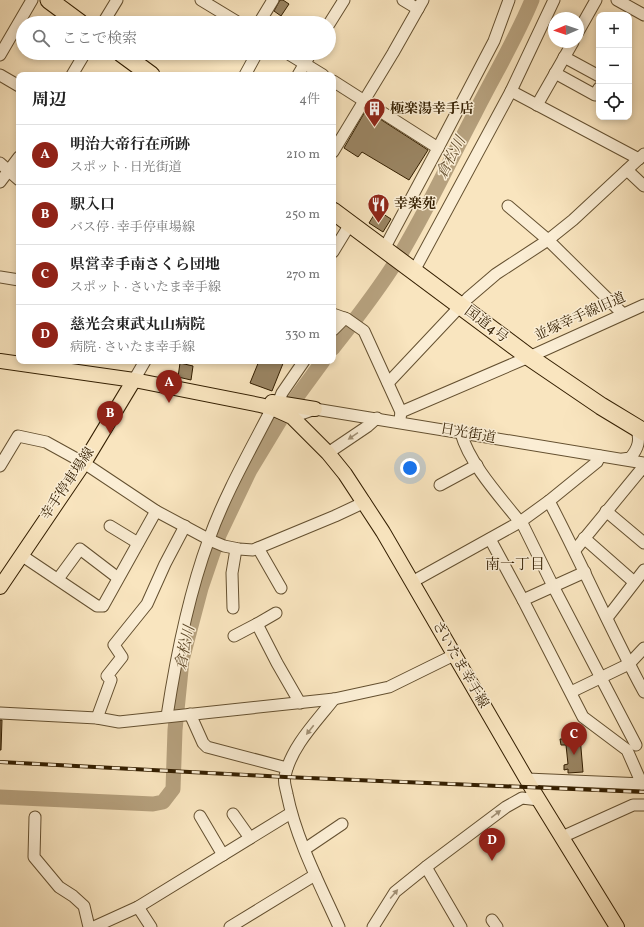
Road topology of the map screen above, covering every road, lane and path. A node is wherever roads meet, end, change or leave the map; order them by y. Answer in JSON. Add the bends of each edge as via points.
{"nodes":[{"id":1,"x":32,"y":0,"type":"edge"},
{"id":2,"x":49,"y":0,"type":"edge"},
{"id":3,"x":117,"y":0,"type":"edge"},
{"id":4,"x":201,"y":0,"type":"edge"},
{"id":5,"x":273,"y":0,"type":"edge"},
{"id":6,"x":344,"y":0,"type":"edge"},
{"id":7,"x":403,"y":0,"type":"edge"},
{"id":8,"x":509,"y":0,"type":"edge"},
{"id":9,"x":554,"y":0,"type":"edge"},
{"id":10,"x":596,"y":0,"type":"edge"},
{"id":11,"x":618,"y":0,"type":"edge"},
{"id":12,"x":421,"y":5,"type":"edge"},
{"id":13,"x":644,"y":15,"type":"edge"},
{"id":14,"x":23,"y":16,"type":"edge"},
{"id":15,"x":71,"y":16,"type":"edge"},
{"id":16,"x":107,"y":16,"type":"edge"},
{"id":17,"x":227,"y":16,"type":"edge"},
{"id":18,"x":263,"y":16,"type":"edge"},
{"id":19,"x":334,"y":16,"type":"edge"},
{"id":20,"x":584,"y":21,"type":"edge"},
{"id":21,"x":16,"y":28,"type":"edge"},
{"id":22,"x":569,"y":48,"type":"edge"},
{"id":23,"x":0,"y":55,"type":"edge"},
{"id":24,"x":564,"y":57,"type":"junction"},
{"id":25,"x":81,"y":60,"type":"edge"},
{"id":26,"x":131,"y":60,"type":"edge"},
{"id":27,"x":254,"y":60,"type":"edge"},
{"id":28,"x":298,"y":60,"type":"edge"},
{"id":29,"x":307,"y":60,"type":"edge"},
{"id":30,"x":305,"y":64,"type":"junction"},
{"id":31,"x":74,"y":72,"type":"edge"},
{"id":32,"x":147,"y":72,"type":"edge"},
{"id":33,"x":247,"y":72,"type":"edge"},
{"id":34,"x":300,"y":72,"type":"edge"},
{"id":35,"x":318,"y":72,"type":"edge"},
{"id":36,"x":555,"y":73,"type":"junction"},
{"id":37,"x":596,"y":74,"type":"edge"},
{"id":38,"x":0,"y":75,"type":"edge"},
{"id":39,"x":336,"y":83,"type":"edge"},
{"id":40,"x":16,"y":84,"type":"edge"},
{"id":41,"x":511,"y":91,"type":"junction"},
{"id":42,"x":596,"y":93,"type":"edge"},
{"id":43,"x":364,"y":101,"type":"junction"},
{"id":44,"x":537,"y":105,"type":"junction"},
{"id":45,"x":336,"y":147,"type":"edge"},
{"id":46,"x":438,"y":148,"type":"junction"},
{"id":47,"x":642,"y":157,"type":"edge"},
{"id":48,"x":16,"y":159,"type":"edge"},
{"id":49,"x":4,"y":166,"type":"edge"},
{"id":50,"x":627,"y":170,"type":"junction"},
{"id":51,"x":16,"y":177,"type":"edge"},
{"id":52,"x":0,"y":182,"type":"edge"},
{"id":53,"x":644,"y":186,"type":"edge"},
{"id":54,"x":508,"y":206,"type":"dead end"},
{"id":55,"x":336,"y":214,"type":"edge"},
{"id":56,"x":350,"y":224,"type":"junction"},
{"id":57,"x":548,"y":240,"type":"junction"},
{"id":58,"x":336,"y":247,"type":"edge"},
{"id":59,"x":387,"y":251,"type":"junction"},
{"id":60,"x":410,"y":268,"type":"junction"},
{"id":61,"x":0,"y":277,"type":"edge"},
{"id":62,"x":16,"y":280,"type":"edge"},
{"id":63,"x":644,"y":305,"type":"edge"},
{"id":64,"x":460,"y":306,"type":"junction"},
{"id":65,"x":623,"y":314,"type":"junction"},
{"id":66,"x":336,"y":315,"type":"edge"},
{"id":67,"x":346,"y":319,"type":"junction"},
{"id":68,"x":336,"y":327,"type":"edge"},
{"id":69,"x":529,"y":357,"type":"junction"},
{"id":70,"x":0,"y":361,"type":"edge"},
{"id":71,"x":16,"y":363,"type":"edge"},
{"id":72,"x":21,"y":364,"type":"edge"},
{"id":73,"x":142,"y":364,"type":"edge"},
{"id":74,"x":302,"y":364,"type":"edge"},
{"id":75,"x":134,"y":380,"type":"junction"},
{"id":76,"x":388,"y":382,"type":"junction"},
{"id":77,"x":283,"y":409,"type":"junction"},
{"id":78,"x":315,"y":409,"type":"joint"},
{"id":79,"x":400,"y":417,"type":"junction"},
{"id":80,"x":377,"y":418,"type":"junction"},
{"id":81,"x":640,"y":430,"type":"edge"},
{"id":82,"x":460,"y":433,"type":"junction"},
{"id":83,"x":328,"y":453,"type":"junction"},
{"id":84,"x":600,"y":456,"type":"junction"},
{"id":85,"x":623,"y":459,"type":"junction"},
{"id":86,"x":84,"y":463,"type":"junction"},
{"id":87,"x":644,"y":463,"type":"edge"},
{"id":88,"x":476,"y":465,"type":"junction"},
{"id":89,"x":0,"y":466,"type":"edge"},
{"id":90,"x":644,"y":466,"type":"edge"},
{"id":91,"x":440,"y":485,"type":"dead end"},
{"id":92,"x":549,"y":501,"type":"junction"},
{"id":93,"x":365,"y":502,"type":"junction"},
{"id":94,"x":156,"y":511,"type":"junction"},
{"id":95,"x":606,"y":511,"type":"junction"},
{"id":96,"x":520,"y":522,"type":"junction"},
{"id":97,"x":110,"y":526,"type":"dead end"},
{"id":98,"x":185,"y":526,"type":"junction"},
{"id":99,"x":584,"y":538,"type":"junction"},
{"id":100,"x":490,"y":539,"type":"junction"},
{"id":101,"x":210,"y":540,"type":"junction"},
{"id":102,"x":138,"y":543,"type":"junction"},
{"id":103,"x":644,"y":543,"type":"edge"},
{"id":104,"x":258,"y":548,"type":"junction"},
{"id":105,"x":236,"y":549,"type":"junction"},
{"id":106,"x":575,"y":550,"type":"junction"},
{"id":107,"x":21,"y":555,"type":"junction"},
{"id":108,"x":644,"y":570,"type":"edge"},
{"id":109,"x":585,"y":572,"type":"junction"},
{"id":110,"x":118,"y":578,"type":"junction"},
{"id":111,"x":58,"y":579,"type":"junction"},
{"id":112,"x":412,"y":582,"type":"junction"},
{"id":113,"x":634,"y":582,"type":"junction"},
{"id":114,"x":553,"y":586,"type":"junction"},
{"id":115,"x":0,"y":587,"type":"edge"},
{"id":116,"x":281,"y":588,"type":"dead end"},
{"id":117,"x":523,"y":600,"type":"junction"},
{"id":118,"x":233,"y":608,"type":"dead end"},
{"id":119,"x":276,"y":613,"type":"dead end"},
{"id":120,"x":607,"y":618,"type":"junction"},
{"id":121,"x":257,"y":624,"type":"junction"},
{"id":122,"x":234,"y":636,"type":"dead end"},
{"id":123,"x":644,"y":648,"type":"edge"},
{"id":124,"x":454,"y":655,"type":"junction"},
{"id":125,"x":629,"y":664,"type":"junction"},
{"id":126,"x":601,"y":678,"type":"junction"},
{"id":127,"x":571,"y":692,"type":"junction"},
{"id":128,"x":644,"y":692,"type":"edge"},
{"id":129,"x":334,"y":700,"type":"junction"},
{"id":130,"x":300,"y":703,"type":"junction"},
{"id":131,"x":0,"y":713,"type":"edge"},
{"id":132,"x":190,"y":714,"type":"junction"},
{"id":133,"x":168,"y":716,"type":"junction"},
{"id":134,"x":97,"y":718,"type":"junction"},
{"id":135,"x":636,"y":745,"type":"edge"},
{"id":136,"x":287,"y":768,"type":"junction"},
{"id":137,"x":527,"y":779,"type":"junction"},
{"id":138,"x":643,"y":784,"type":"edge"},
{"id":139,"x":539,"y":800,"type":"junction"},
{"id":140,"x":644,"y":805,"type":"edge"},
{"id":141,"x":291,"y":813,"type":"junction"},
{"id":142,"x":233,"y":814,"type":"dead end"},
{"id":143,"x":200,"y":816,"type":"dead end"},
{"id":144,"x":36,"y":817,"type":"dead end"},
{"id":145,"x":342,"y":824,"type":"dead end"},
{"id":146,"x":562,"y":837,"type":"junction"},
{"id":147,"x":250,"y":838,"type":"junction"},
{"id":148,"x":305,"y":849,"type":"junction"},
{"id":149,"x":222,"y":855,"type":"junction"},
{"id":150,"x":426,"y":867,"type":"junction"},
{"id":151,"x":315,"y":875,"type":"junction"},
{"id":152,"x":138,"y":907,"type":"junction"},
{"id":153,"x":90,"y":927,"type":"edge"},
{"id":154,"x":94,"y":927,"type":"edge"},
{"id":155,"x":151,"y":927,"type":"edge"},
{"id":156,"x":230,"y":927,"type":"edge"},
{"id":157,"x":339,"y":927,"type":"edge"},
{"id":158,"x":373,"y":927,"type":"edge"},
{"id":159,"x":461,"y":927,"type":"edge"},
{"id":160,"x":617,"y":927,"type":"edge"}],
"edges":[{"from":1,"to":14,"type":"street"},
{"from":2,"to":15,"type":"highway"},
{"from":3,"to":16,"type":"street"},
{"from":4,"to":17,"type":"street"},
{"from":5,"to":18,"type":"street"},
{"from":6,"to":19,"type":"street"},
{"from":7,"to":12,"type":"street"},
{"from":8,"to":46,"type":"street","via":[[494,41]]},
{"from":9,"to":41,"type":"street"},
{"from":10,"to":20,"type":"street"},
{"from":11,"to":13,"type":"street"},
{"from":12,"to":43,"type":"street"},
{"from":21,"to":23,"type":"street"},
{"from":22,"to":24,"type":"street"},
{"from":24,"to":36,"type":"street"},
{"from":24,"to":37,"type":"street"},
{"from":25,"to":31,"type":"street"},
{"from":26,"to":32,"type":"highway"},
{"from":27,"to":33,"type":"street"},
{"from":28,"to":30,"type":"street"},
{"from":29,"to":30,"type":"street"},
{"from":30,"to":34,"type":"street"},
{"from":30,"to":35,"type":"street"},
{"from":36,"to":42,"type":"street","via":[[595,95]]},
{"from":36,"to":44,"type":"street"},
{"from":38,"to":40,"type":"street"},
{"from":39,"to":43,"type":"street"},
{"from":41,"to":44,"type":"street"},
{"from":41,"to":60,"type":"street"},
{"from":43,"to":45,"type":"street"},
{"from":43,"to":46,"type":"street"},
{"from":44,"to":47,"type":"street"},
{"from":46,"to":59,"type":"street"},
{"from":47,"to":50,"type":"street"},
{"from":48,"to":49,"type":"street"},
{"from":49,"to":51,"type":"street"},
{"from":49,"to":52,"type":"street"},
{"from":50,"to":53,"type":"street"},
{"from":50,"to":57,"type":"street"},
{"from":54,"to":57,"type":"street"},
{"from":55,"to":56,"type":"highway","name":"国道4号"},
{"from":56,"to":58,"type":"street"},
{"from":56,"to":59,"type":"highway","name":"国道4号"},
{"from":57,"to":64,"type":"street","via":[[496,274]]},
{"from":57,"to":65,"type":"street"},
{"from":59,"to":60,"type":"highway","name":"国道4号"},
{"from":60,"to":64,"type":"highway","name":"国道4号"},
{"from":61,"to":62,"type":"street"},
{"from":63,"to":65,"type":"street","name":"並塚幸手線旧道"},
{"from":64,"to":69,"type":"highway","name":"国道4号"},
{"from":64,"to":76,"type":"street"},
{"from":65,"to":69,"type":"street","name":"並塚幸手線旧道"},
{"from":66,"to":67,"type":"street"},
{"from":67,"to":68,"type":"street"},
{"from":67,"to":76,"type":"street","via":[[364,331]]},
{"from":69,"to":79,"type":"street","name":"並塚幸手線旧道"},
{"from":69,"to":81,"type":"highway","name":"国道4号"},
{"from":70,"to":71,"type":"main road"},
{"from":72,"to":75,"type":"main road"},
{"from":73,"to":75,"type":"street"},
{"from":74,"to":77,"type":"street","via":[[282,393]]},
{"from":75,"to":77,"type":"main road"},
{"from":75,"to":86,"type":"main road","name":"幸手停車場線"},
{"from":76,"to":79,"type":"street"},
{"from":77,"to":78,"type":"main road"},
{"from":77,"to":83,"type":"main road","name":"さいたま幸手線"},
{"from":77,"to":101,"type":"street","via":[[228,495]]},
{"from":78,"to":80,"type":"street","name":"日光街道"},
{"from":79,"to":80,"type":"street","name":"日光街道"},
{"from":79,"to":82,"type":"street","name":"日光街道"},
{"from":80,"to":83,"type":"street","one_way":true},
{"from":81,"to":85,"type":"street","via":[[638,446],[630,458]]},
{"from":82,"to":84,"type":"street","name":"日光街道"},
{"from":82,"to":88,"type":"street"},
{"from":83,"to":93,"type":"main road","name":"さいたま幸手線"},
{"from":84,"to":85,"type":"street","name":"日光街道"},
{"from":84,"to":92,"type":"street","via":[[597,462]]},
{"from":85,"to":87,"type":"street","name":"日光街道"},
{"from":86,"to":89,"type":"street","via":[[46,442],[18,436]]},
{"from":86,"to":94,"type":"street"},
{"from":86,"to":107,"type":"main road","name":"幸手停車場線"},
{"from":88,"to":91,"type":"street"},
{"from":88,"to":96,"type":"street"},
{"from":90,"to":95,"type":"street"},
{"from":92,"to":96,"type":"street"},
{"from":92,"to":106,"type":"street"},
{"from":93,"to":104,"type":"street"},
{"from":93,"to":112,"type":"main road","name":"さいたま幸手線"},
{"from":94,"to":98,"type":"street"},
{"from":94,"to":102,"type":"street"},
{"from":95,"to":99,"type":"street"},
{"from":95,"to":103,"type":"street"},
{"from":96,"to":100,"type":"street"},
{"from":96,"to":114,"type":"street"},
{"from":97,"to":102,"type":"street"},
{"from":98,"to":101,"type":"street"},
{"from":98,"to":134,"type":"street","via":[[147,604],[114,645],[122,657],[107,676],[111,680]]},
{"from":99,"to":106,"type":"street"},
{"from":99,"to":113,"type":"street"},
{"from":100,"to":112,"type":"street"},
{"from":100,"to":117,"type":"street"},
{"from":101,"to":105,"type":"street"},
{"from":101,"to":133,"type":"street","via":[[188,609],[175,662]]},
{"from":102,"to":110,"type":"street"},
{"from":104,"to":105,"type":"street"},
{"from":104,"to":116,"type":"street"},
{"from":105,"to":118,"type":"street","via":[[232,572]]},
{"from":106,"to":109,"type":"street"},
{"from":107,"to":111,"type":"street"},
{"from":107,"to":115,"type":"main road","name":"幸手停車場線"},
{"from":108,"to":113,"type":"street"},
{"from":109,"to":114,"type":"street"},
{"from":109,"to":120,"type":"street"},
{"from":110,"to":111,"type":"street","via":[[80,549]]},
{"from":110,"to":111,"type":"street","via":[[103,606],[97,606]]},
{"from":112,"to":124,"type":"main road","name":"さいたま幸手線"},
{"from":113,"to":120,"type":"street"},
{"from":114,"to":117,"type":"street"},
{"from":114,"to":126,"type":"street"},
{"from":117,"to":127,"type":"street"},
{"from":119,"to":121,"type":"street"},
{"from":120,"to":125,"type":"street"},
{"from":121,"to":122,"type":"street"},
{"from":121,"to":130,"type":"street"},
{"from":123,"to":125,"type":"street"},
{"from":124,"to":129,"type":"street","via":[[389,687]]},
{"from":124,"to":137,"type":"main road","name":"さいたま幸手線"},
{"from":125,"to":126,"type":"street"},
{"from":125,"to":128,"type":"street"},
{"from":126,"to":127,"type":"street"},
{"from":126,"to":135,"type":"street"},
{"from":127,"to":135,"type":"street","via":[[583,716]]},
{"from":129,"to":130,"type":"street"},
{"from":129,"to":136,"type":"street","one_way":true,"via":[[298,746]]},
{"from":130,"to":132,"type":"street"},
{"from":131,"to":134,"type":"street"},
{"from":132,"to":133,"type":"street"},
{"from":132,"to":136,"type":"street","via":[[207,747]]},
{"from":133,"to":134,"type":"street","via":[[119,722]]},
{"from":135,"to":138,"type":"street"},
{"from":136,"to":141,"type":"street","via":[[284,781]]},
{"from":137,"to":138,"type":"street"},
{"from":137,"to":139,"type":"main road","name":"さいたま幸手線"},
{"from":139,"to":146,"type":"main road","name":"さいたま幸手線"},
{"from":150,"to":139,"type":"street","one_way":true,"via":[[506,807],[522,798]]},
{"from":140,"to":146,"type":"street","via":[[633,805]]},
{"from":141,"to":147,"type":"street"},
{"from":141,"to":148,"type":"street"},
{"from":142,"to":147,"type":"street"},
{"from":143,"to":149,"type":"street"},
{"from":144,"to":153,"type":"street","via":[[34,856],[59,887],[84,906]]},
{"from":145,"to":148,"type":"street"},
{"from":146,"to":160,"type":"main road","name":"さいたま幸手線"},
{"from":147,"to":149,"type":"street"},
{"from":148,"to":151,"type":"street"},
{"from":149,"to":152,"type":"street"},
{"from":158,"to":150,"type":"street","one_way":true,"via":[[395,892]]},
{"from":150,"to":159,"type":"street"},
{"from":151,"to":156,"type":"street"},
{"from":151,"to":157,"type":"street"},
{"from":152,"to":154,"type":"street"},
{"from":152,"to":155,"type":"street"}]}
